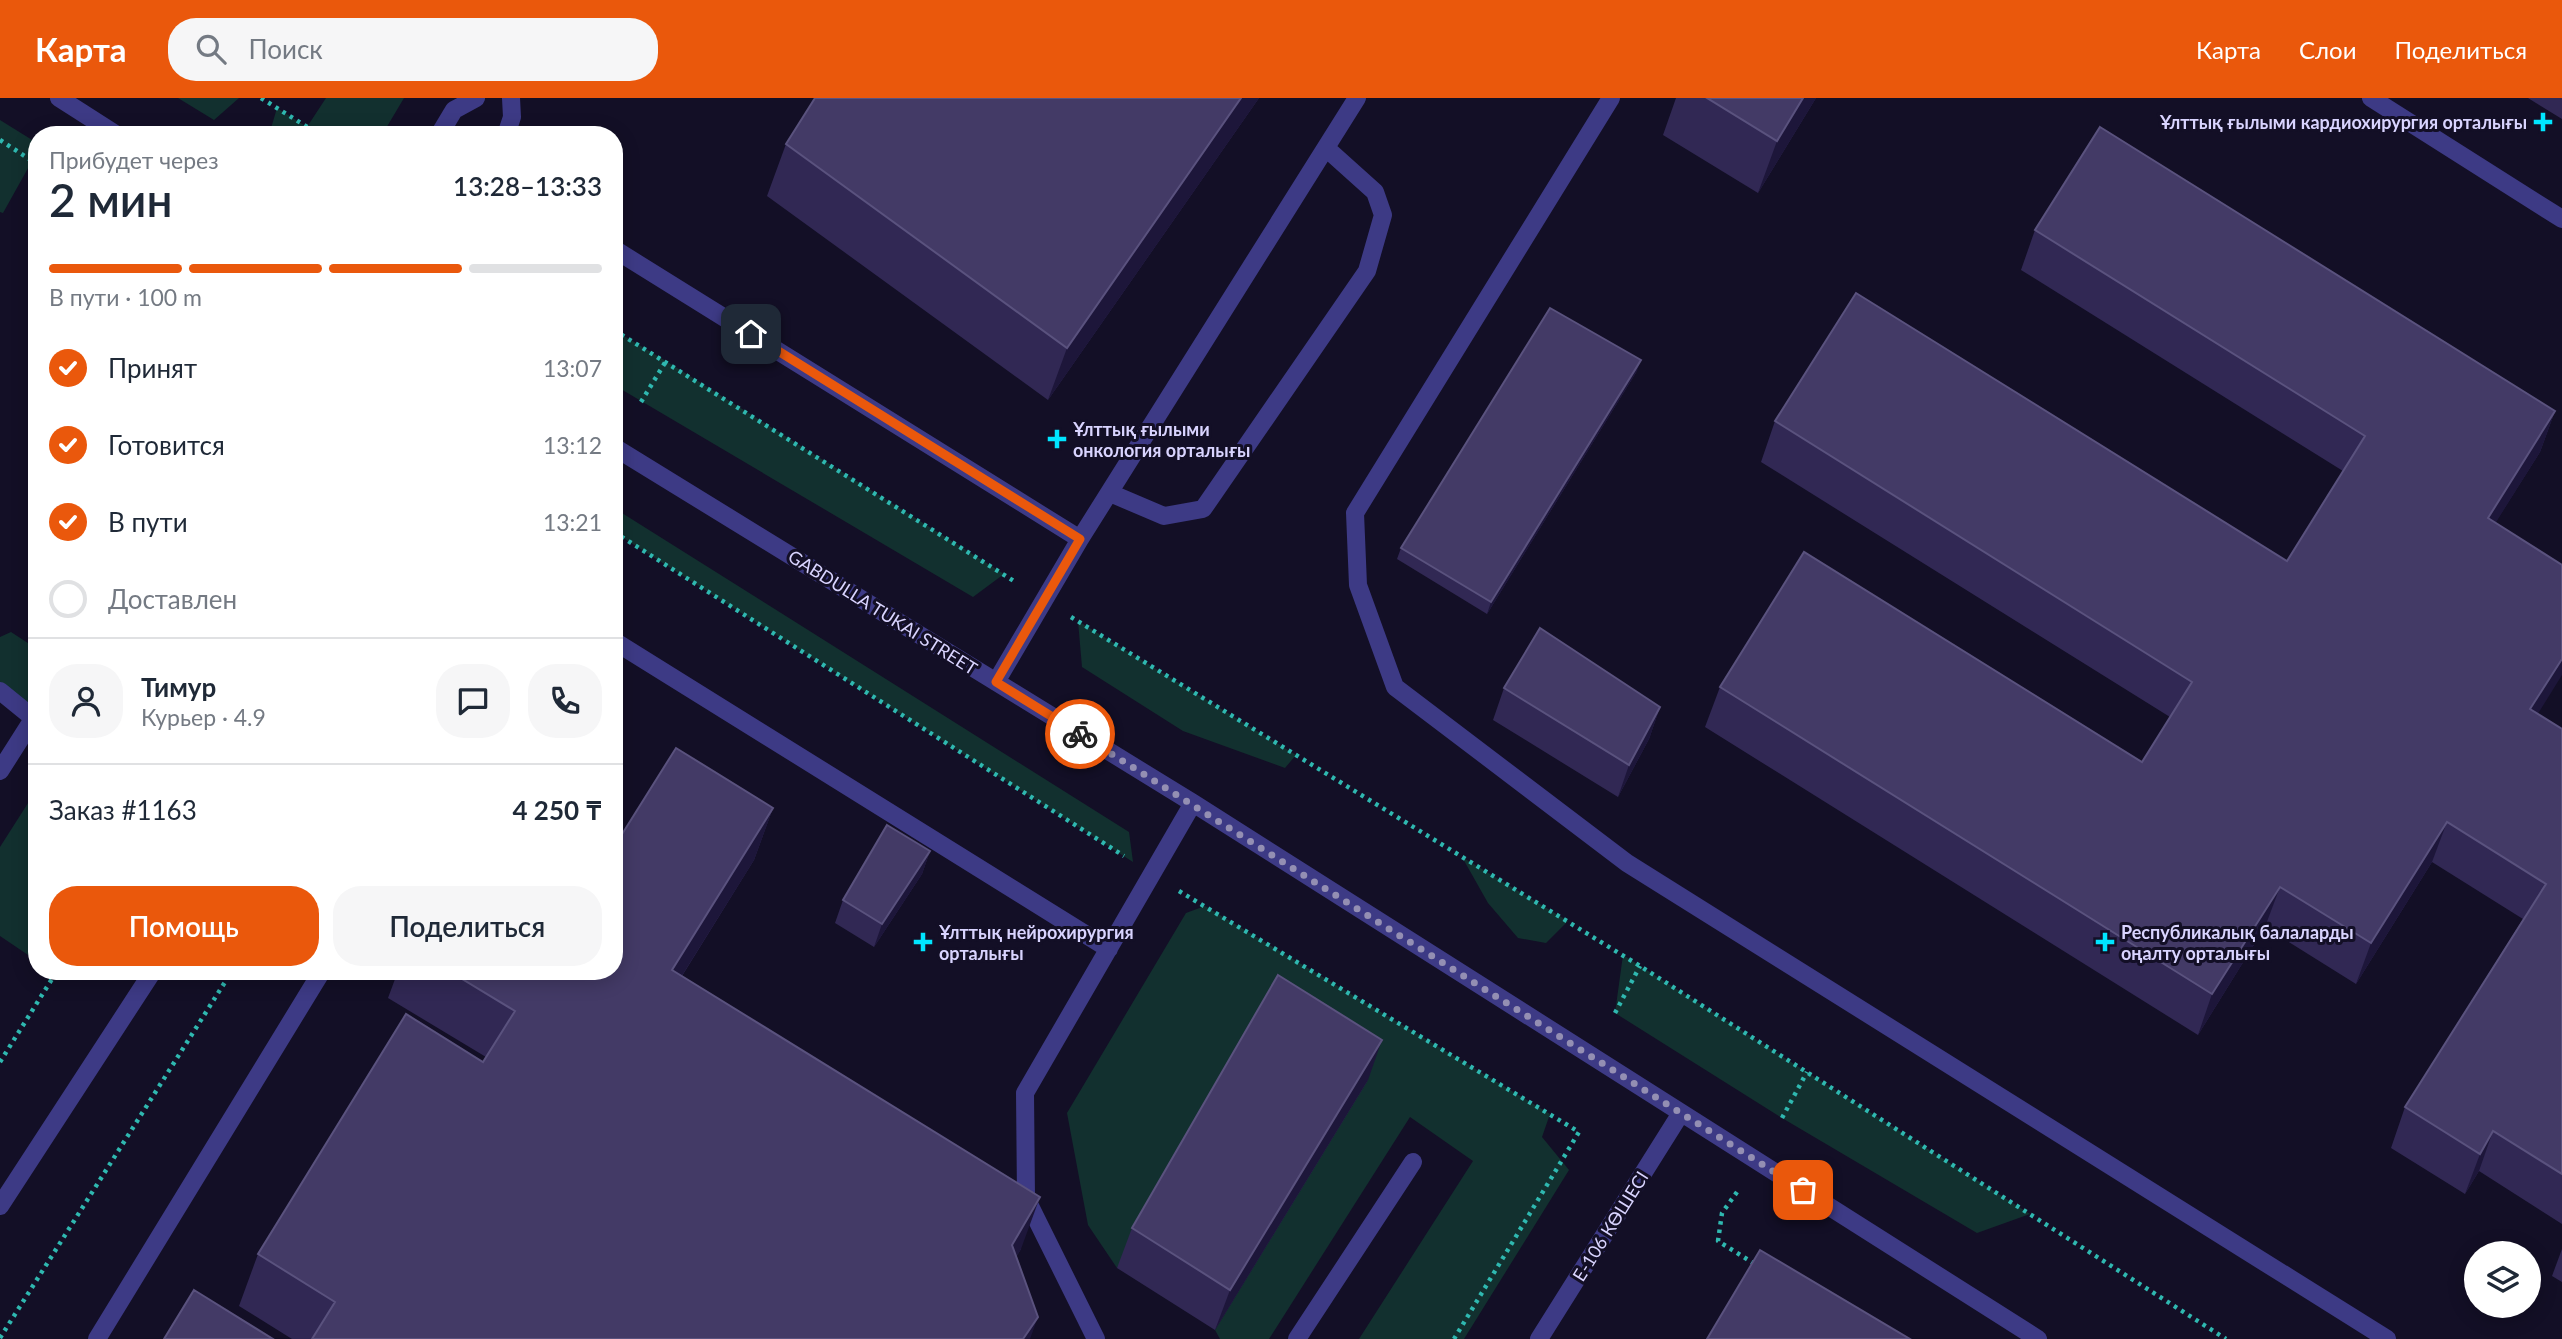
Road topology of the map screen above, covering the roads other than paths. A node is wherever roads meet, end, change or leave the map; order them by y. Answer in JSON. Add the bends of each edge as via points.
{"nodes":[{"id":1,"x":59,"y":98,"type":"edge"},
{"id":2,"x":476,"y":98,"type":"edge"},
{"id":3,"x":510,"y":98,"type":"edge"},
{"id":4,"x":1357,"y":98,"type":"edge"},
{"id":5,"x":1611,"y":98,"type":"edge"},
{"id":6,"x":2371,"y":98,"type":"edge"},
{"id":7,"x":103,"y":126,"type":"edge"},
{"id":8,"x":444,"y":126,"type":"edge"},
{"id":9,"x":509,"y":126,"type":"edge"},
{"id":10,"x":1326,"y":148,"type":"junction"},
{"id":11,"x":2562,"y":219,"type":"edge"},
{"id":12,"x":623,"y":255,"type":"edge"},
{"id":13,"x":623,"y":453,"type":"edge"},
{"id":14,"x":1110,"y":493,"type":"junction"},
{"id":15,"x":1080,"y":539,"type":"junction"},
{"id":16,"x":623,"y":648,"type":"edge"},
{"id":17,"x":996,"y":682,"type":"junction"},
{"id":18,"x":0,"y":691,"type":"edge"},
{"id":19,"x":28,"y":714,"type":"edge"},
{"id":20,"x":28,"y":730,"type":"edge"},
{"id":21,"x":0,"y":771,"type":"edge"},
{"id":22,"x":1193,"y":803,"type":"junction"},
{"id":23,"x":1109,"y":949,"type":"junction"},
{"id":24,"x":147,"y":980,"type":"edge"},
{"id":25,"x":315,"y":980,"type":"edge"},
{"id":26,"x":1681,"y":1112,"type":"junction"},
{"id":27,"x":1413,"y":1161,"type":"dead end"},
{"id":28,"x":0,"y":1206,"type":"edge"},
{"id":29,"x":96,"y":1339,"type":"edge"},
{"id":30,"x":1096,"y":1339,"type":"edge"},
{"id":31,"x":1297,"y":1339,"type":"edge"},
{"id":32,"x":1539,"y":1339,"type":"edge"},
{"id":33,"x":2038,"y":1339,"type":"edge"},
{"id":34,"x":2387,"y":1339,"type":"edge"}],
"edges":[{"from":1,"to":7,"type":"street"},
{"from":2,"to":8,"type":"street","via":[[454,110]]},
{"from":3,"to":9,"type":"street"},
{"from":4,"to":10,"type":"street"},
{"from":5,"to":34,"type":"street","via":[[1354,513],[1358,585],[1395,687],[1627,863]]},
{"from":6,"to":11,"type":"street"},
{"from":10,"to":14,"type":"street"},
{"from":10,"to":14,"type":"street","via":[[1375,192],[1383,215],[1367,271],[1203,509],[1164,516]]},
{"from":12,"to":15,"type":"street"},
{"from":13,"to":17,"type":"street","name":"GABDULLA TUKAI STREET"},
{"from":14,"to":15,"type":"street"},
{"from":15,"to":17,"type":"street"},
{"from":16,"to":23,"type":"street"},
{"from":17,"to":22,"type":"street","name":"GABDULLA TUKAI STREET"},
{"from":18,"to":19,"type":"street"},
{"from":20,"to":21,"type":"street"},
{"from":22,"to":23,"type":"street"},
{"from":22,"to":26,"type":"street","name":"GABDULLA TUKAI STREET"},
{"from":23,"to":30,"type":"street","via":[[1025,1093],[1026,1198]]},
{"from":24,"to":28,"type":"street"},
{"from":25,"to":29,"type":"street"},
{"from":26,"to":32,"type":"street","name":"Е-106 КӨШЕСІ"},
{"from":26,"to":33,"type":"street","name":"GABDULLA TUKAI STREET"},
{"from":27,"to":31,"type":"street"}]}
